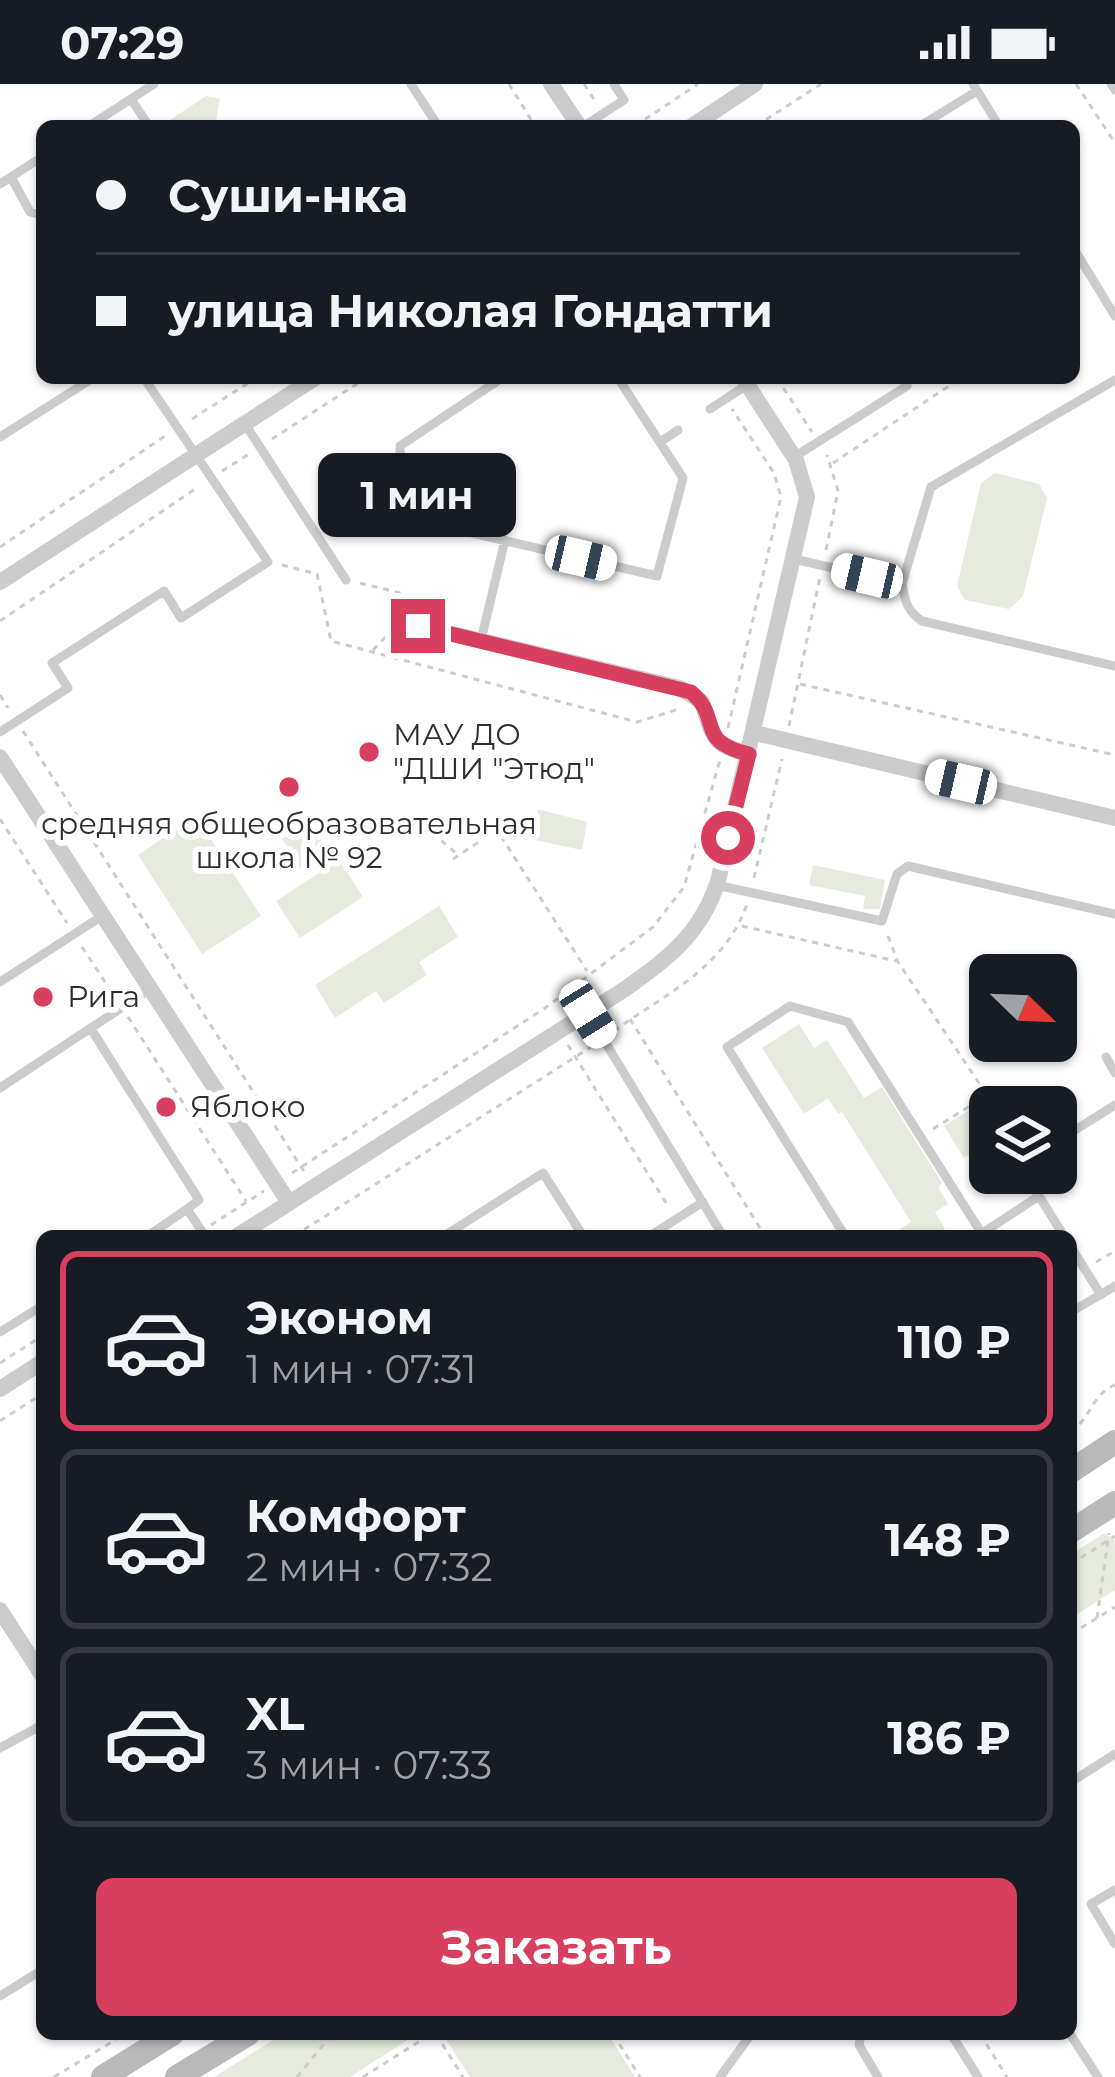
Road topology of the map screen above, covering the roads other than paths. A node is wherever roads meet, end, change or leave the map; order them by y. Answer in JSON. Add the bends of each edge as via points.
{"nodes":[{"id":1,"x":154,"y":84,"type":"edge"},
{"id":2,"x":412,"y":84,"type":"edge"},
{"id":3,"x":551,"y":84,"type":"edge"},
{"id":4,"x":614,"y":84,"type":"edge"},
{"id":5,"x":755,"y":84,"type":"edge"},
{"id":6,"x":975,"y":87,"type":"edge"},
{"id":7,"x":731,"y":90,"type":"edge"},
{"id":8,"x":131,"y":99,"type":"junction"},
{"id":9,"x":98,"y":120,"type":"edge"},
{"id":10,"x":145,"y":120,"type":"edge"},
{"id":11,"x":434,"y":120,"type":"edge"},
{"id":12,"x":577,"y":120,"type":"edge"},
{"id":13,"x":591,"y":120,"type":"edge"},
{"id":14,"x":698,"y":120,"type":"edge"},
{"id":15,"x":928,"y":120,"type":"edge"},
{"id":16,"x":994,"y":120,"type":"edge"},
{"id":17,"x":36,"y":161,"type":"edge"},
{"id":18,"x":11,"y":177,"type":"junction"},
{"id":19,"x":0,"y":184,"type":"edge"},
{"id":20,"x":36,"y":214,"type":"edge"},
{"id":21,"x":1080,"y":259,"type":"edge"},
{"id":22,"x":1115,"y":316,"type":"edge"},
{"id":23,"x":1115,"y":380,"type":"edge"},
{"id":24,"x":84,"y":384,"type":"edge"},
{"id":25,"x":148,"y":384,"type":"edge"},
{"id":26,"x":306,"y":384,"type":"edge"},
{"id":27,"x":493,"y":384,"type":"edge"},
{"id":28,"x":624,"y":384,"type":"edge"},
{"id":29,"x":742,"y":384,"type":"edge"},
{"id":30,"x":747,"y":384,"type":"edge"},
{"id":31,"x":906,"y":384,"type":"edge"},
{"id":32,"x":710,"y":410,"type":"dead end"},
{"id":33,"x":245,"y":424,"type":"junction"},
{"id":34,"x":678,"y":430,"type":"dead end"},
{"id":35,"x":0,"y":437,"type":"edge"},
{"id":36,"x":660,"y":442,"type":"junction"},
{"id":37,"x":199,"y":454,"type":"junction"},
{"id":38,"x":794,"y":457,"type":"junction"},
{"id":39,"x":505,"y":540,"type":"junction"},
{"id":40,"x":794,"y":560,"type":"junction"},
{"id":41,"x":346,"y":580,"type":"road end"},
{"id":42,"x":0,"y":582,"type":"edge"},
{"id":43,"x":902,"y":584,"type":"junction"},
{"id":44,"x":418,"y":626,"type":"dead end"},
{"id":45,"x":481,"y":641,"type":"junction"},
{"id":46,"x":1115,"y":666,"type":"edge"},
{"id":47,"x":0,"y":732,"type":"edge"},
{"id":48,"x":754,"y":733,"type":"junction"},
{"id":49,"x":749,"y":754,"type":"junction"},
{"id":50,"x":0,"y":757,"type":"edge"},
{"id":51,"x":1115,"y":818,"type":"edge"},
{"id":52,"x":716,"y":885,"type":"junction"},
{"id":53,"x":1115,"y":914,"type":"edge"},
{"id":54,"x":102,"y":916,"type":"junction"},
{"id":55,"x":0,"y":982,"type":"edge"},
{"id":56,"x":150,"y":989,"type":"junction"},
{"id":57,"x":588,"y":1014,"type":"junction"},
{"id":58,"x":91,"y":1029,"type":"junction"},
{"id":59,"x":1106,"y":1057,"type":"dead end"},
{"id":60,"x":1115,"y":1073,"type":"edge"},
{"id":61,"x":0,"y":1088,"type":"edge"},
{"id":62,"x":1115,"y":1106,"type":"edge"},
{"id":63,"x":1077,"y":1129,"type":"edge"},
{"id":64,"x":1039,"y":1196,"type":"joint"},
{"id":65,"x":288,"y":1201,"type":"junction"},
{"id":66,"x":703,"y":1202,"type":"junction"},
{"id":67,"x":187,"y":1209,"type":"junction"},
{"id":68,"x":157,"y":1230,"type":"edge"},
{"id":69,"x":200,"y":1230,"type":"edge"},
{"id":70,"x":258,"y":1230,"type":"edge"},
{"id":71,"x":453,"y":1230,"type":"edge"},
{"id":72,"x":579,"y":1230,"type":"edge"},
{"id":73,"x":660,"y":1230,"type":"edge"},
{"id":74,"x":719,"y":1230,"type":"edge"},
{"id":75,"x":840,"y":1230,"type":"edge"},
{"id":76,"x":977,"y":1230,"type":"edge"},
{"id":77,"x":988,"y":1230,"type":"edge"},
{"id":78,"x":1060,"y":1230,"type":"edge"},
{"id":79,"x":1077,"y":1256,"type":"edge"},
{"id":80,"x":1115,"y":1286,"type":"edge"},
{"id":81,"x":1101,"y":1294,"type":"junction"},
{"id":82,"x":1077,"y":1308,"type":"edge"},
{"id":83,"x":36,"y":1310,"type":"edge"},
{"id":84,"x":0,"y":1332,"type":"edge"},
{"id":85,"x":36,"y":1367,"type":"edge"},
{"id":86,"x":0,"y":1388,"type":"edge"},
{"id":87,"x":1114,"y":1445,"type":"edge"},
{"id":88,"x":1077,"y":1467,"type":"edge"},
{"id":89,"x":1111,"y":1514,"type":"edge"},
{"id":90,"x":1077,"y":1528,"type":"edge"},
{"id":91,"x":0,"y":1610,"type":"edge"},
{"id":92,"x":36,"y":1666,"type":"edge"},
{"id":93,"x":36,"y":1728,"type":"edge"},
{"id":94,"x":0,"y":1748,"type":"edge"},
{"id":95,"x":1115,"y":1754,"type":"edge"},
{"id":96,"x":1077,"y":1778,"type":"edge"},
{"id":97,"x":1115,"y":1890,"type":"edge"},
{"id":98,"x":1115,"y":1944,"type":"edge"},
{"id":99,"x":36,"y":1974,"type":"edge"},
{"id":100,"x":0,"y":1996,"type":"edge"},
{"id":101,"x":162,"y":2040,"type":"edge"},
{"id":102,"x":238,"y":2040,"type":"edge"},
{"id":103,"x":747,"y":2040,"type":"edge"},
{"id":104,"x":860,"y":2040,"type":"edge"},
{"id":105,"x":955,"y":2040,"type":"edge"},
{"id":106,"x":1074,"y":2040,"type":"edge"},
{"id":107,"x":875,"y":2076,"type":"edge"},
{"id":108,"x":103,"y":2077,"type":"edge"},
{"id":109,"x":177,"y":2077,"type":"edge"},
{"id":110,"x":720,"y":2077,"type":"edge"},
{"id":111,"x":978,"y":2077,"type":"edge"},
{"id":112,"x":1098,"y":2077,"type":"edge"}],
"edges":[{"from":1,"to":8,"type":"lane"},
{"from":2,"to":11,"type":"lane"},
{"from":3,"to":12,"type":"street"},
{"from":4,"to":13,"type":"lane","via":[[624,100]]},
{"from":5,"to":7,"type":"street"},
{"from":6,"to":15,"type":"lane"},
{"from":6,"to":16,"type":"lane"},
{"from":7,"to":14,"type":"street"},
{"from":8,"to":9,"type":"lane"},
{"from":8,"to":10,"type":"lane"},
{"from":17,"to":18,"type":"lane"},
{"from":18,"to":19,"type":"lane"},
{"from":18,"to":20,"type":"lane"},
{"from":21,"to":22,"type":"lane"},
{"from":23,"to":43,"type":"lane","via":[[931,487]]},
{"from":24,"to":35,"type":"lane"},
{"from":25,"to":37,"type":"lane"},
{"from":26,"to":33,"type":"street"},
{"from":27,"to":39,"type":"lane","via":[[400,446],[401,478],[438,525]]},
{"from":28,"to":36,"type":"lane"},
{"from":29,"to":32,"type":"lane"},
{"from":30,"to":38,"type":"street"},
{"from":31,"to":38,"type":"lane"},
{"from":33,"to":37,"type":"street"},
{"from":33,"to":41,"type":"lane"},
{"from":34,"to":36,"type":"lane"},
{"from":36,"to":39,"type":"lane","via":[[683,478],[657,576]]},
{"from":37,"to":42,"type":"street"},
{"from":37,"to":47,"type":"lane","via":[[268,562],[182,617],[164,591],[52,663],[68,688]]},
{"from":38,"to":40,"type":"street","via":[[807,497]]},
{"from":39,"to":45,"type":"lane"},
{"from":40,"to":43,"type":"lane"},
{"from":40,"to":48,"type":"street"},
{"from":43,"to":46,"type":"lane","via":[[905,603],[922,621]]},
{"from":44,"to":45,"type":"street"},
{"from":45,"to":49,"type":"street","via":[[680,688],[702,702],[724,748]]},
{"from":48,"to":49,"type":"street"},
{"from":48,"to":51,"type":"street"},
{"from":49,"to":52,"type":"street"},
{"from":50,"to":54,"type":"street"},
{"from":52,"to":53,"type":"lane","via":[[882,921],[897,874],[908,866]]},
{"from":52,"to":57,"type":"street","via":[[676,952]]},
{"from":54,"to":55,"type":"lane"},
{"from":54,"to":56,"type":"street"},
{"from":56,"to":58,"type":"lane"},
{"from":56,"to":65,"type":"street"},
{"from":57,"to":65,"type":"street"},
{"from":57,"to":66,"type":"lane"},
{"from":58,"to":61,"type":"lane"},
{"from":58,"to":67,"type":"lane","via":[[199,1200]]},
{"from":59,"to":60,"type":"lane"},
{"from":62,"to":63,"type":"lane"},
{"from":64,"to":77,"type":"lane"},
{"from":64,"to":78,"type":"lane"},
{"from":65,"to":70,"type":"street"},
{"from":66,"to":73,"type":"lane"},
{"from":66,"to":74,"type":"lane"},
{"from":67,"to":68,"type":"lane"},
{"from":67,"to":69,"type":"lane"},
{"from":71,"to":72,"type":"lane","via":[[543,1173]]},
{"from":75,"to":76,"type":"lane","via":[[727,1048],[790,1006],[848,1022]]},
{"from":79,"to":81,"type":"lane"},
{"from":80,"to":81,"type":"lane"},
{"from":81,"to":82,"type":"lane"},
{"from":83,"to":84,"type":"lane"},
{"from":85,"to":86,"type":"street"},
{"from":87,"to":88,"type":"main road"},
{"from":89,"to":90,"type":"main road"},
{"from":91,"to":92,"type":"street"},
{"from":93,"to":94,"type":"lane"},
{"from":95,"to":96,"type":"lane"},
{"from":97,"to":98,"type":"lane","via":[[1091,1904]]},
{"from":99,"to":100,"type":"lane"},
{"from":101,"to":108,"type":"main road"},
{"from":102,"to":109,"type":"main road"},
{"from":103,"to":110,"type":"lane"},
{"from":104,"to":107,"type":"lane"},
{"from":105,"to":111,"type":"lane"},
{"from":106,"to":112,"type":"lane"}]}
